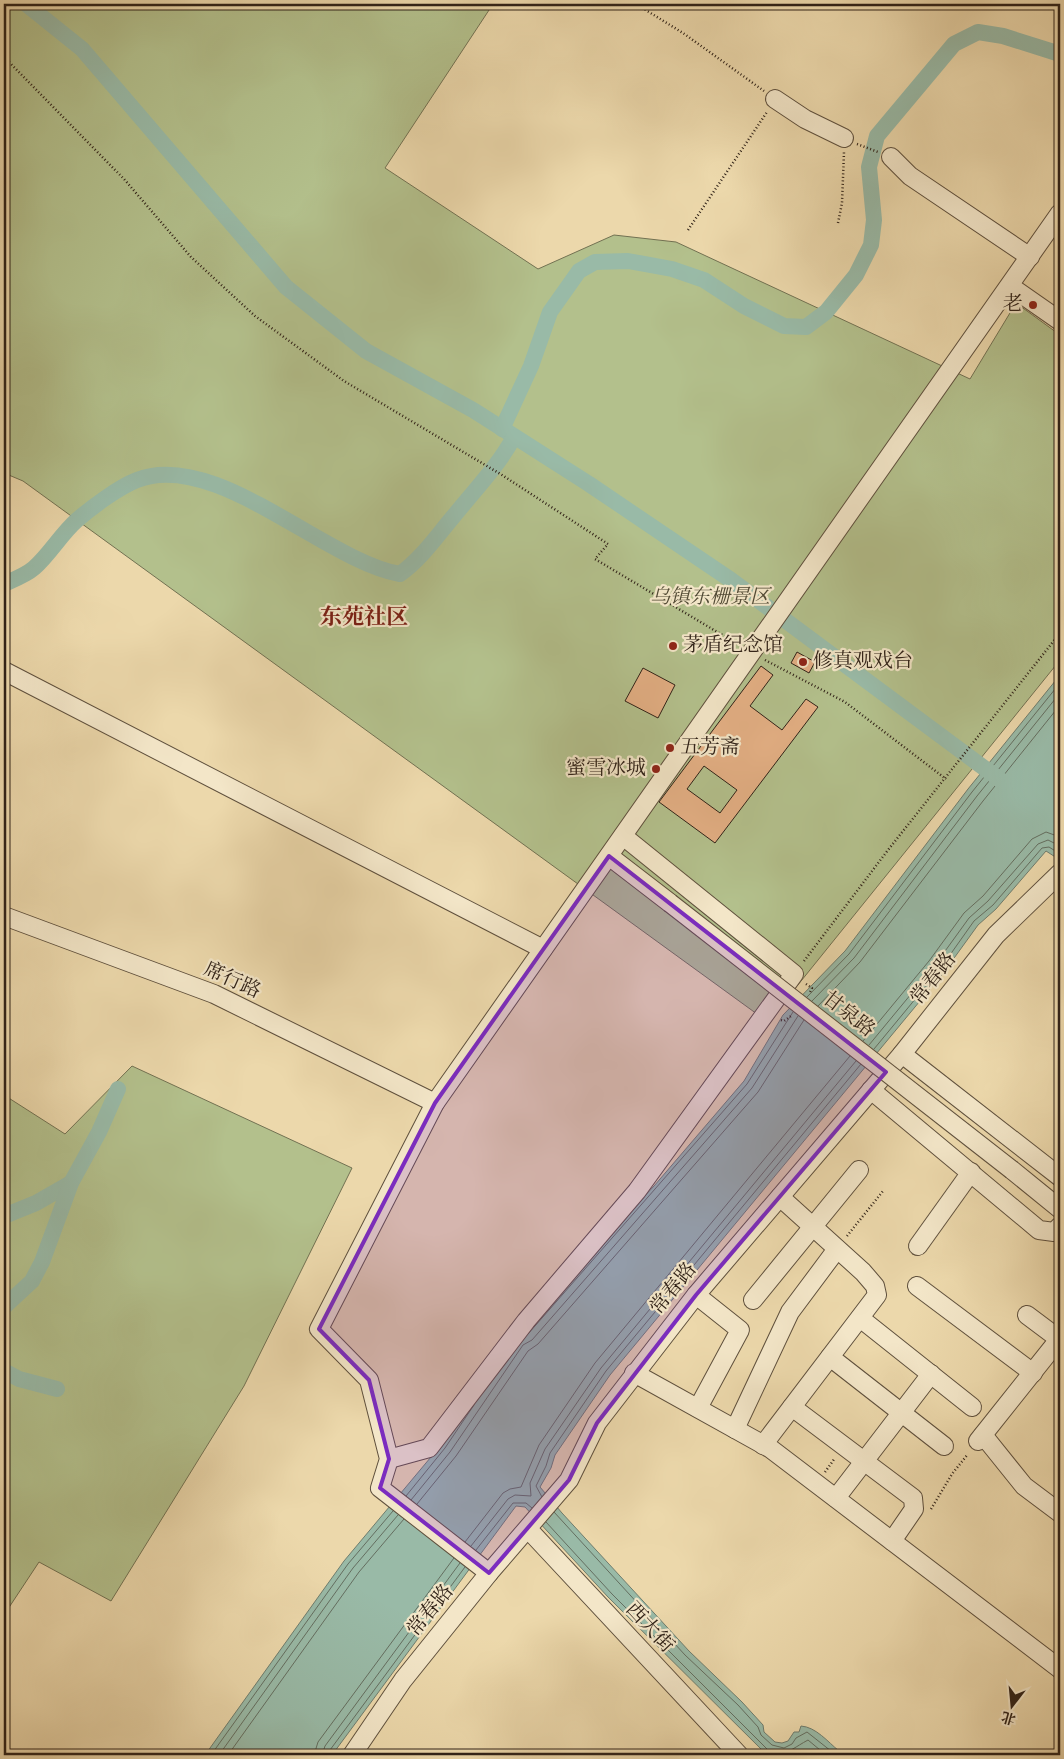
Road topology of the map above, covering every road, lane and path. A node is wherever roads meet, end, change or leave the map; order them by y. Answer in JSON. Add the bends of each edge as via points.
{"nodes":[{"id":1,"x":636,"y":4,"type":"edge"},
{"id":2,"x":4,"y":57,"type":"edge"},
{"id":3,"x":776,"y":99,"type":"junction"},
{"id":4,"x":844,"y":138,"type":"junction"},
{"id":5,"x":890,"y":157,"type":"joint"},
{"id":6,"x":1060,"y":214,"type":"edge"},
{"id":7,"x":838,"y":224,"type":"dead end"},
{"id":8,"x":688,"y":230,"type":"dead end"},
{"id":9,"x":1030,"y":257,"type":"junction"},
{"id":10,"x":1010,"y":286,"type":"junction"},
{"id":11,"x":1060,"y":321,"type":"edge"},
{"id":12,"x":1060,"y":633,"type":"edge"},
{"id":13,"x":752,"y":653,"type":"junction"},
{"id":14,"x":4,"y":671,"type":"edge"},
{"id":15,"x":946,"y":779,"type":"junction"},
{"id":16,"x":623,"y":836,"type":"junction"},
{"id":17,"x":609,"y":856,"type":"junction"},
{"id":18,"x":1060,"y":873,"type":"edge"},
{"id":19,"x":4,"y":916,"type":"edge"},
{"id":20,"x":543,"y":949,"type":"junction"},
{"id":21,"x":794,"y":974,"type":"junction"},
{"id":22,"x":902,"y":1054,"type":"junction"},
{"id":23,"x":871,"y":1090,"type":"junction"},
{"id":24,"x":436,"y":1103,"type":"junction"},
{"id":25,"x":859,"y":1170,"type":"dead end"},
{"id":26,"x":971,"y":1172,"type":"junction"},
{"id":27,"x":1060,"y":1177,"type":"edge"},
{"id":28,"x":883,"y":1192,"type":"dead end"},
{"id":29,"x":780,"y":1197,"type":"junction"},
{"id":30,"x":1060,"y":1209,"type":"edge"},
{"id":31,"x":1060,"y":1226,"type":"edge"},
{"id":32,"x":813,"y":1227,"type":"junction"},
{"id":33,"x":918,"y":1246,"type":"dead end"},
{"id":34,"x":837,"y":1249,"type":"junction"},
{"id":35,"x":917,"y":1286,"type":"dead end"},
{"id":36,"x":696,"y":1295,"type":"junction"},
{"id":37,"x":752,"y":1300,"type":"dead end"},
{"id":38,"x":1027,"y":1315,"type":"dead end"},
{"id":39,"x":860,"y":1318,"type":"junction"},
{"id":40,"x":1060,"y":1339,"type":"edge"},
{"id":41,"x":830,"y":1357,"type":"junction"},
{"id":42,"x":634,"y":1373,"type":"junction"},
{"id":43,"x":1032,"y":1373,"type":"junction"},
{"id":44,"x":931,"y":1374,"type":"junction"},
{"id":45,"x":792,"y":1407,"type":"junction"},
{"id":46,"x":972,"y":1407,"type":"dead end"},
{"id":47,"x":698,"y":1408,"type":"junction"},
{"id":48,"x":901,"y":1413,"type":"junction"},
{"id":49,"x":734,"y":1429,"type":"junction"},
{"id":50,"x":981,"y":1438,"type":"junction"},
{"id":51,"x":764,"y":1444,"type":"junction"},
{"id":52,"x":844,"y":1446,"type":"junction"},
{"id":53,"x":944,"y":1446,"type":"dead end"},
{"id":54,"x":389,"y":1458,"type":"junction"},
{"id":55,"x":864,"y":1462,"type":"junction"},
{"id":56,"x":816,"y":1483,"type":"junction"},
{"id":57,"x":836,"y":1498,"type":"junction"},
{"id":58,"x":929,"y":1513,"type":"dead end"},
{"id":59,"x":1060,"y":1513,"type":"edge"},
{"id":60,"x":531,"y":1526,"type":"junction"},
{"id":61,"x":892,"y":1541,"type":"junction"},
{"id":62,"x":489,"y":1573,"type":"junction"},
{"id":63,"x":1060,"y":1669,"type":"edge"},
{"id":64,"x":352,"y":1755,"type":"edge"},
{"id":65,"x":739,"y":1755,"type":"edge"}],
"edges":[{"from":1,"to":3,"type":"path","via":[[684,33]]},
{"from":2,"to":13,"type":"path","via":[[124,179],[191,257],[255,316],[344,381],[502,474],[608,544],[595,558]]},
{"from":3,"to":4,"type":"street","via":[[805,119]]},
{"from":3,"to":8,"type":"path"},
{"from":4,"to":5,"type":"path"},
{"from":4,"to":7,"type":"path","via":[[842,203]]},
{"from":5,"to":9,"type":"street","via":[[910,176]]},
{"from":6,"to":9,"type":"street"},
{"from":9,"to":10,"type":"street"},
{"from":10,"to":11,"type":"street"},
{"from":10,"to":13,"type":"street"},
{"from":12,"to":15,"type":"path"},
{"from":13,"to":15,"type":"path","via":[[845,702]]},
{"from":13,"to":16,"type":"street"},
{"from":14,"to":20,"type":"street"},
{"from":15,"to":21,"type":"path"},
{"from":16,"to":17,"type":"street"},
{"from":16,"to":21,"type":"street"},
{"from":17,"to":20,"type":"street"},
{"from":17,"to":30,"type":"street","name":"甘泉路","bridge":true},
{"from":18,"to":22,"type":"street","name":"常春路","via":[[996,935]]},
{"from":19,"to":24,"type":"street","name":"席行路","via":[[214,994]]},
{"from":20,"to":24,"type":"street"},
{"from":21,"to":54,"type":"street","via":[[637,1191],[526,1321],[429,1448]]},
{"from":22,"to":23,"type":"street","name":"常春路"},
{"from":22,"to":27,"type":"street"},
{"from":23,"to":26,"type":"street"},
{"from":23,"to":29,"type":"street","name":"常春路"},
{"from":24,"to":54,"type":"street","via":[[319,1329],[369,1380]]},
{"from":25,"to":32,"type":"street"},
{"from":26,"to":31,"type":"street","via":[[1039,1230],[1054,1232]]},
{"from":26,"to":33,"type":"street"},
{"from":28,"to":34,"type":"path"},
{"from":29,"to":32,"type":"street"},
{"from":29,"to":36,"type":"street","name":"常春路"},
{"from":32,"to":34,"type":"street"},
{"from":32,"to":37,"type":"street"},
{"from":34,"to":39,"type":"street","via":[[875,1286],[877,1295]]},
{"from":34,"to":49,"type":"street","via":[[790,1312]]},
{"from":35,"to":43,"type":"street"},
{"from":36,"to":42,"type":"street","name":"常春路"},
{"from":36,"to":47,"type":"street","via":[[740,1330]]},
{"from":38,"to":40,"type":"street"},
{"from":39,"to":41,"type":"street"},
{"from":39,"to":44,"type":"street"},
{"from":40,"to":43,"type":"street"},
{"from":41,"to":45,"type":"street"},
{"from":41,"to":48,"type":"street"},
{"from":42,"to":47,"type":"street"},
{"from":42,"to":60,"type":"street","name":"常春路","via":[[597,1423],[569,1480]]},
{"from":43,"to":50,"type":"street"},
{"from":44,"to":46,"type":"street"},
{"from":44,"to":48,"type":"street"},
{"from":45,"to":51,"type":"street"},
{"from":45,"to":52,"type":"street"},
{"from":47,"to":49,"type":"street"},
{"from":48,"to":53,"type":"street"},
{"from":48,"to":55,"type":"street"},
{"from":49,"to":51,"type":"street"},
{"from":50,"to":58,"type":"path","via":[[952,1474]]},
{"from":50,"to":59,"type":"street","via":[[1024,1486]]},
{"from":51,"to":56,"type":"street"},
{"from":52,"to":55,"type":"street"},
{"from":52,"to":56,"type":"path"},
{"from":54,"to":62,"type":"street","via":[[380,1488]]},
{"from":55,"to":57,"type":"street"},
{"from":55,"to":61,"type":"street","via":[[913,1498],[914,1509]]},
{"from":56,"to":57,"type":"street"},
{"from":57,"to":61,"type":"street"},
{"from":60,"to":62,"type":"street","name":"常春路"},
{"from":60,"to":65,"type":"street","name":"西大街"},
{"from":61,"to":63,"type":"street"},
{"from":62,"to":64,"type":"street","name":"常春路","via":[[403,1680]]}]}
